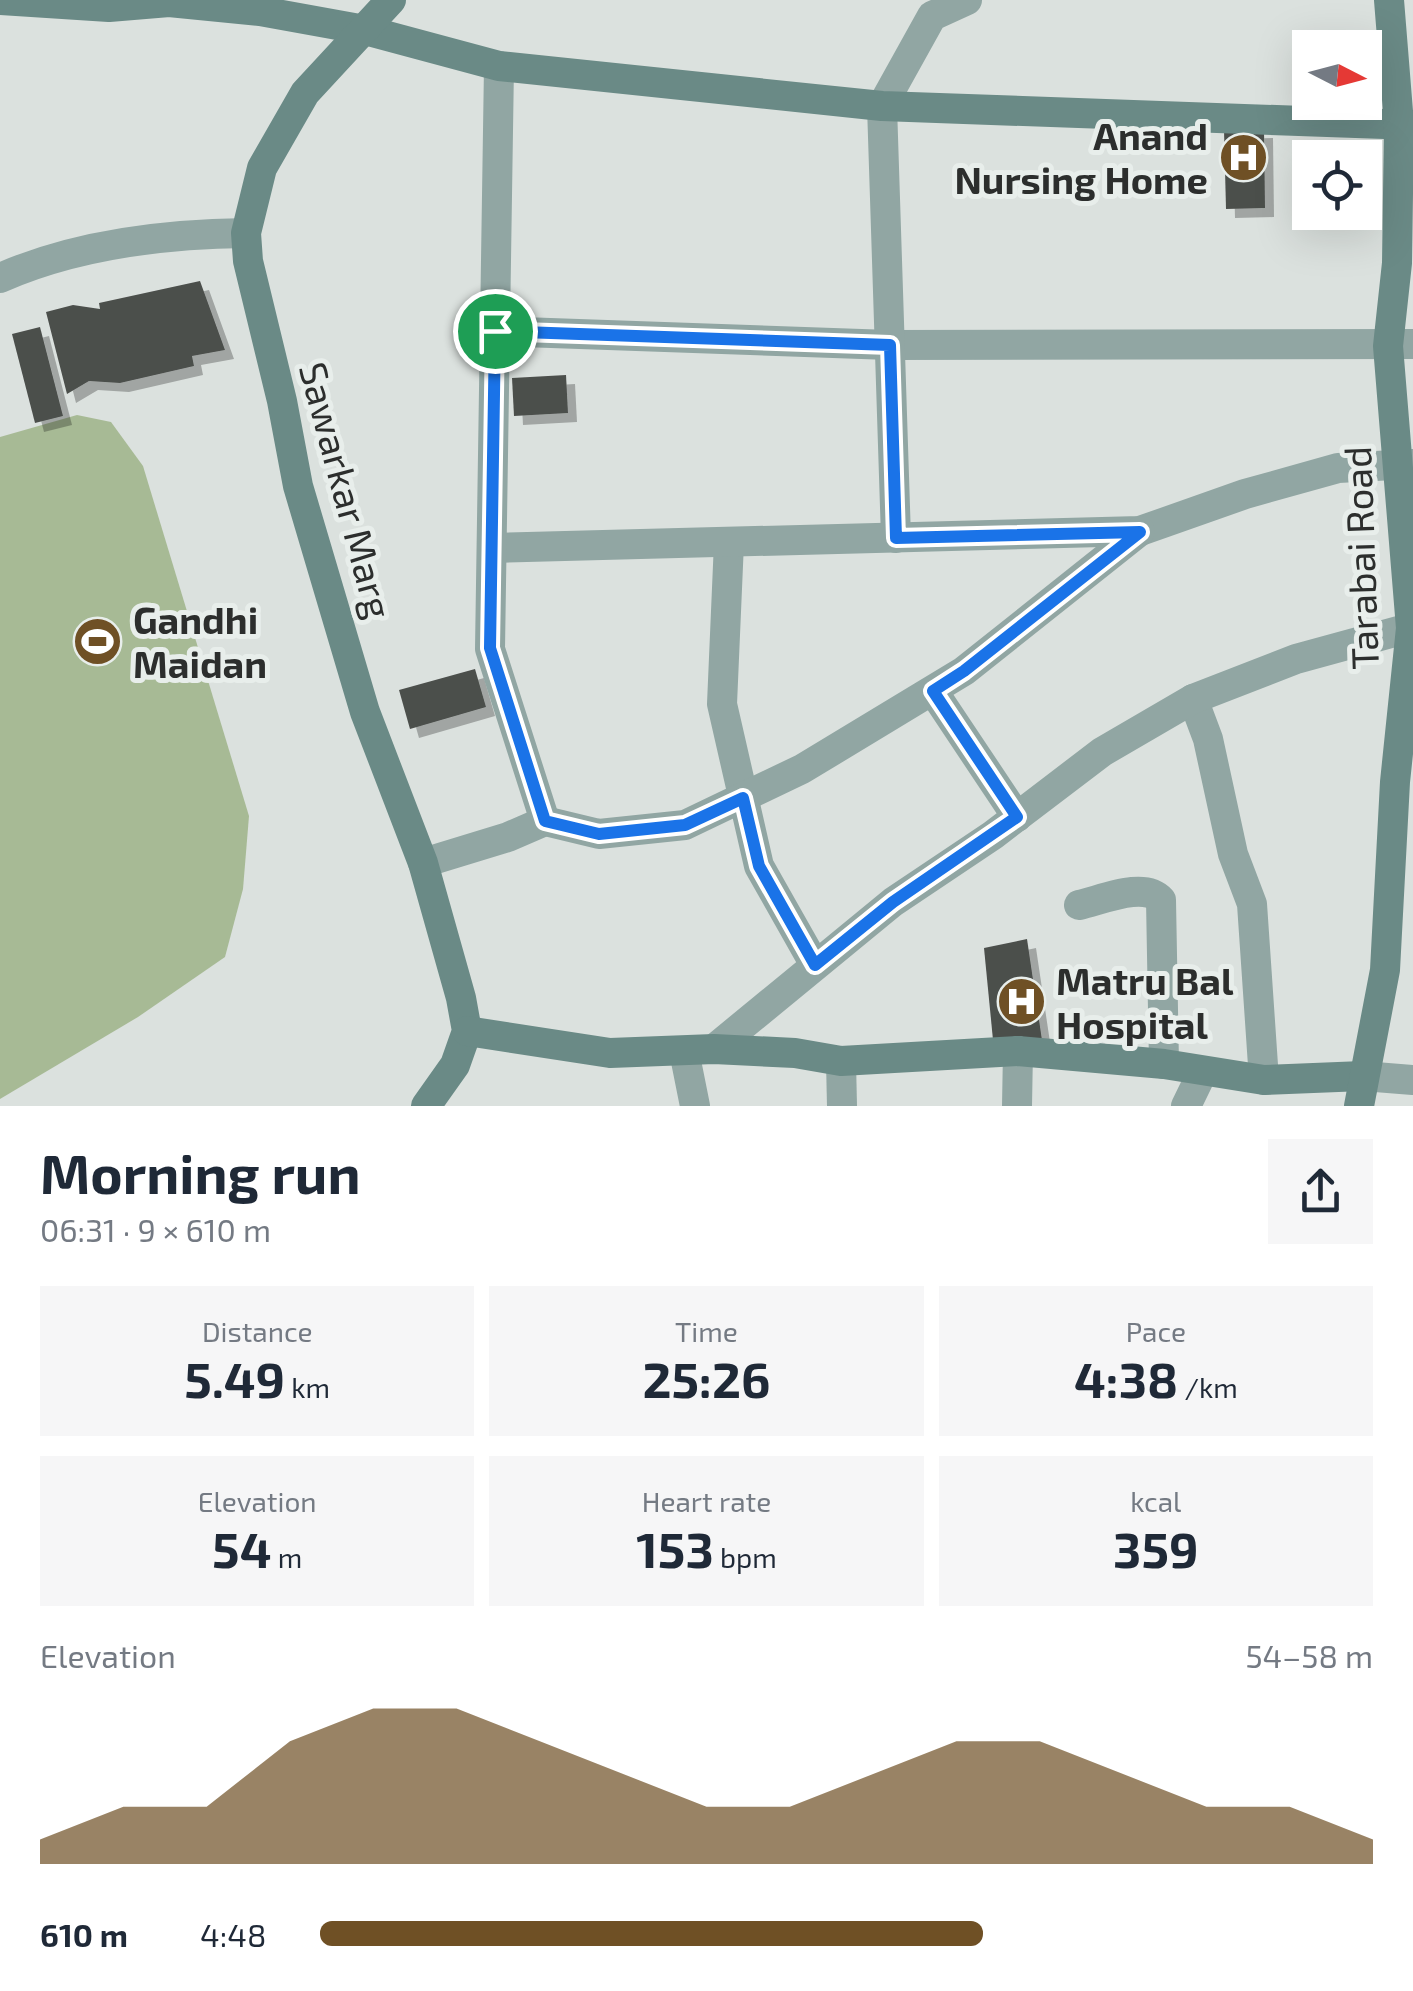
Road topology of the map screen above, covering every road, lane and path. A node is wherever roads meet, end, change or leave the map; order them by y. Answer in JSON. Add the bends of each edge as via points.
{"nodes":[{"id":1,"x":0,"y":0,"type":"edge"},
{"id":2,"x":391,"y":0,"type":"edge"},
{"id":3,"x":967,"y":0,"type":"edge"},
{"id":4,"x":1389,"y":0,"type":"edge"},
{"id":5,"x":196,"y":2,"type":"edge"},
{"id":6,"x":109,"y":4,"type":"edge"},
{"id":7,"x":261,"y":5,"type":"edge"},
{"id":8,"x":365,"y":30,"type":"junction"},
{"id":9,"x":499,"y":66,"type":"junction"},
{"id":10,"x":882,"y":106,"type":"junction"},
{"id":11,"x":1406,"y":125,"type":"edge"},
{"id":12,"x":246,"y":233,"type":"junction"},
{"id":13,"x":0,"y":278,"type":"edge"},
{"id":14,"x":495,"y":331,"type":"junction"},
{"id":15,"x":890,"y":345,"type":"junction"},
{"id":16,"x":1401,"y":345,"type":"edge"},
{"id":17,"x":1406,"y":465,"type":"edge"},
{"id":18,"x":1140,"y":532,"type":"junction"},
{"id":19,"x":896,"y":538,"type":"junction"},
{"id":20,"x":729,"y":542,"type":"junction"},
{"id":21,"x":492,"y":548,"type":"junction"},
{"id":22,"x":1412,"y":627,"type":"edge"},
{"id":23,"x":933,"y":691,"type":"junction"},
{"id":24,"x":1194,"y":699,"type":"junction"},
{"id":25,"x":743,"y":798,"type":"junction"},
{"id":26,"x":1017,"y":817,"type":"junction"},
{"id":27,"x":545,"y":821,"type":"junction"},
{"id":28,"x":423,"y":863,"type":"junction"},
{"id":29,"x":1079,"y":905,"type":"dead end"},
{"id":30,"x":815,"y":965,"type":"junction"},
{"id":31,"x":467,"y":1030,"type":"junction"},
{"id":32,"x":714,"y":1049,"type":"junction"},
{"id":33,"x":684,"y":1051,"type":"junction"},
{"id":34,"x":1018,"y":1051,"type":"junction"},
{"id":35,"x":841,"y":1061,"type":"junction"},
{"id":36,"x":1164,"y":1064,"type":"junction"},
{"id":37,"x":1203,"y":1071,"type":"junction"},
{"id":38,"x":1264,"y":1080,"type":"junction"},
{"id":39,"x":1413,"y":1080,"type":"edge"},
{"id":40,"x":1361,"y":1091,"type":"edge"},
{"id":41,"x":432,"y":1103,"type":"edge"},
{"id":42,"x":695,"y":1106,"type":"edge"},
{"id":43,"x":842,"y":1106,"type":"edge"},
{"id":44,"x":1017,"y":1106,"type":"edge"},
{"id":45,"x":1186,"y":1106,"type":"edge"}],
"edges":[{"from":1,"to":6,"type":"street"},
{"from":2,"to":8,"type":"street","name":"Sawarkar Marg"},
{"from":3,"to":10,"type":"street","via":[[932,16]]},
{"from":4,"to":11,"type":"street","name":"Tarabai Road"},
{"from":5,"to":6,"type":"street"},
{"from":5,"to":7,"type":"street"},
{"from":7,"to":8,"type":"street"},
{"from":8,"to":9,"type":"street"},
{"from":8,"to":12,"type":"street","name":"Sawarkar Marg","via":[[304,93],[262,168]]},
{"from":9,"to":10,"type":"street"},
{"from":9,"to":14,"type":"street"},
{"from":10,"to":11,"type":"street"},
{"from":10,"to":15,"type":"street"},
{"from":11,"to":16,"type":"street","name":"Tarabai Road","via":[[1396,263]]},
{"from":12,"to":13,"type":"street","via":[[180,234],[91,249]]},
{"from":12,"to":28,"type":"street","name":"Sawarkar Marg","via":[[298,486],[366,712]]},
{"from":14,"to":15,"type":"street"},
{"from":14,"to":21,"type":"street"},
{"from":15,"to":16,"type":"street"},
{"from":15,"to":19,"type":"street"},
{"from":16,"to":17,"type":"street","name":"Tarabai Road"},
{"from":17,"to":18,"type":"street","via":[[1338,468]]},
{"from":17,"to":22,"type":"street","name":"Tarabai Road"},
{"from":18,"to":19,"type":"street"},
{"from":18,"to":23,"type":"street"},
{"from":19,"to":20,"type":"street"},
{"from":20,"to":21,"type":"street"},
{"from":20,"to":25,"type":"street","via":[[722,704]]},
{"from":21,"to":27,"type":"street","via":[[490,648]]},
{"from":22,"to":24,"type":"street","via":[[1296,659]]},
{"from":22,"to":40,"type":"street","name":"Tarabai Road","via":[[1385,970]]},
{"from":23,"to":25,"type":"street"},
{"from":23,"to":26,"type":"street"},
{"from":24,"to":26,"type":"street","via":[[1102,752]]},
{"from":24,"to":38,"type":"street","via":[[1252,904]]},
{"from":25,"to":27,"type":"street","via":[[685,825],[599,834]]},
{"from":25,"to":30,"type":"street","via":[[759,866]]},
{"from":26,"to":30,"type":"street"},
{"from":27,"to":28,"type":"street"},
{"from":28,"to":31,"type":"street","name":"Sawarkar Marg"},
{"from":29,"to":36,"type":"street","via":[[1143,891],[1161,900]]},
{"from":30,"to":32,"type":"street"},
{"from":31,"to":33,"type":"street","via":[[610,1053]]},
{"from":31,"to":41,"type":"street"},
{"from":32,"to":33,"type":"street"},
{"from":32,"to":35,"type":"street"},
{"from":33,"to":42,"type":"street"},
{"from":34,"to":35,"type":"street"},
{"from":34,"to":36,"type":"street"},
{"from":34,"to":44,"type":"street"},
{"from":35,"to":43,"type":"street"},
{"from":36,"to":37,"type":"street"},
{"from":37,"to":38,"type":"street"},
{"from":37,"to":45,"type":"street"},
{"from":38,"to":40,"type":"street"},
{"from":39,"to":40,"type":"street"}]}
